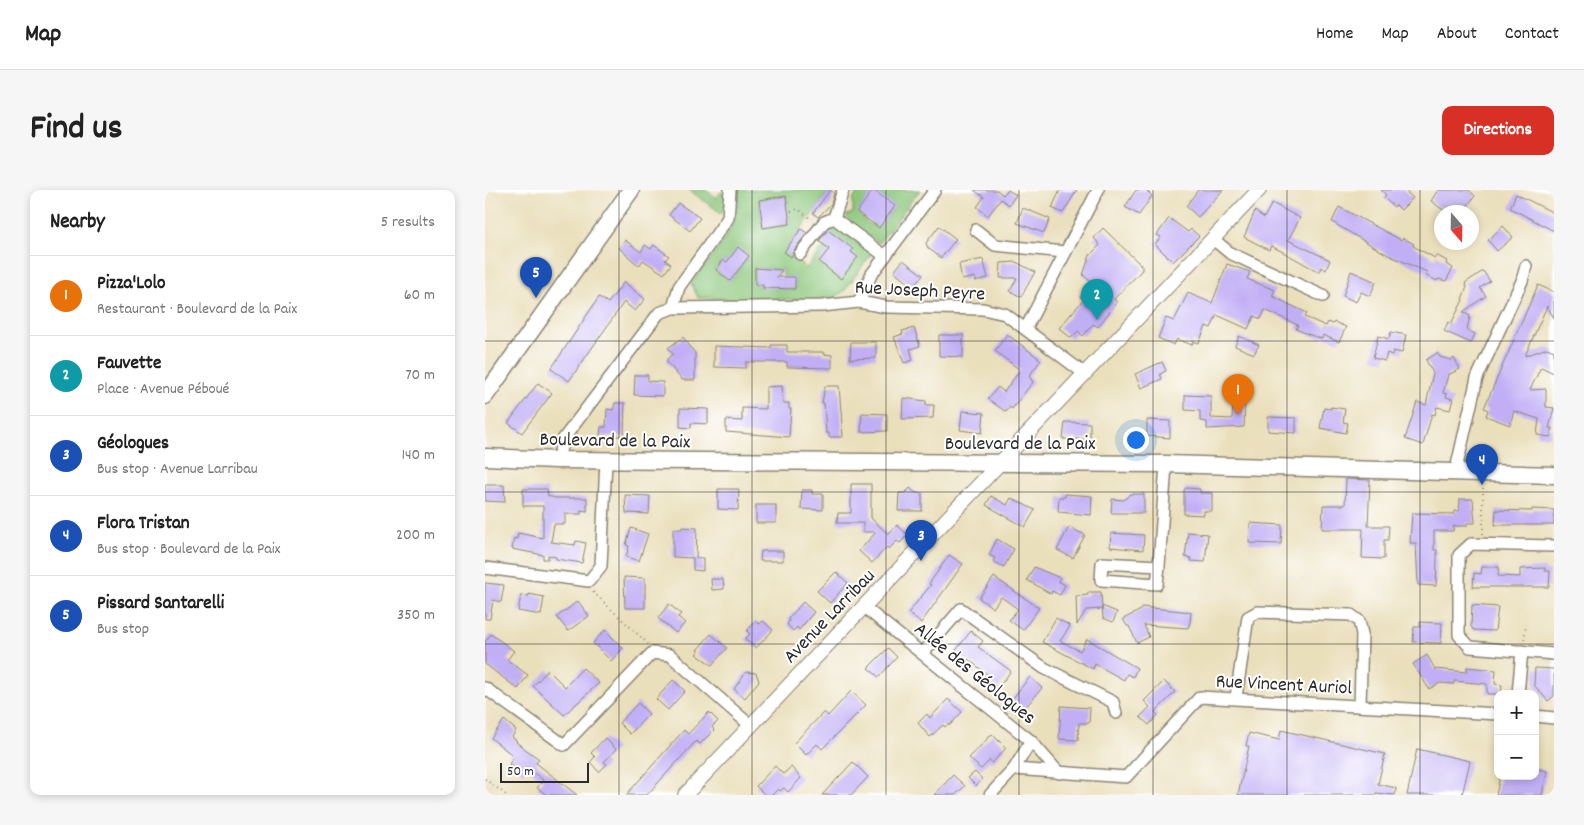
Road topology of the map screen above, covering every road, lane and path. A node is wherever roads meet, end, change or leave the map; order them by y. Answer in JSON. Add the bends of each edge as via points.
{"nodes":[{"id":1,"x":631,"y":190,"type":"edge"},
{"id":2,"x":731,"y":190,"type":"edge"},
{"id":3,"x":843,"y":190,"type":"edge"},
{"id":4,"x":935,"y":190,"type":"edge"},
{"id":5,"x":1098,"y":190,"type":"edge"},
{"id":6,"x":1259,"y":190,"type":"edge"},
{"id":7,"x":791,"y":211,"type":"dead end"},
{"id":8,"x":834,"y":218,"type":"junction"},
{"id":9,"x":821,"y":226,"type":"junction"},
{"id":10,"x":976,"y":230,"type":"dead end"},
{"id":11,"x":1213,"y":239,"type":"junction"},
{"id":12,"x":1064,"y":252,"type":"junction"},
{"id":13,"x":800,"y":254,"type":"dead end"},
{"id":14,"x":885,"y":256,"type":"junction"},
{"id":15,"x":1526,"y":266,"type":"dead end"},
{"id":16,"x":1323,"y":296,"type":"dead end"},
{"id":17,"x":859,"y":302,"type":"junction"},
{"id":18,"x":673,"y":308,"type":"junction"},
{"id":19,"x":1026,"y":328,"type":"junction"},
{"id":20,"x":1085,"y":374,"type":"junction"},
{"id":21,"x":485,"y":396,"type":"edge"},
{"id":22,"x":485,"y":457,"type":"edge"},
{"id":23,"x":557,"y":460,"type":"junction"},
{"id":24,"x":606,"y":461,"type":"junction"},
{"id":25,"x":1001,"y":463,"type":"junction"},
{"id":26,"x":1165,"y":464,"type":"junction"},
{"id":27,"x":1455,"y":474,"type":"junction"},
{"id":28,"x":1483,"y":474,"type":"junction"},
{"id":29,"x":1554,"y":475,"type":"edge"},
{"id":30,"x":1483,"y":544,"type":"junction"},
{"id":31,"x":1554,"y":546,"type":"edge"},
{"id":32,"x":1159,"y":566,"type":"junction"},
{"id":33,"x":485,"y":568,"type":"edge"},
{"id":34,"x":589,"y":581,"type":"junction"},
{"id":35,"x":864,"y":607,"type":"junction"},
{"id":36,"x":1526,"y":624,"type":"dead end"},
{"id":37,"x":923,"y":652,"type":"junction"},
{"id":38,"x":1522,"y":652,"type":"junction"},
{"id":39,"x":652,"y":653,"type":"junction"},
{"id":40,"x":1554,"y":654,"type":"edge"},
{"id":41,"x":485,"y":688,"type":"edge"},
{"id":42,"x":1518,"y":690,"type":"edge"},
{"id":43,"x":1236,"y":697,"type":"junction"},
{"id":44,"x":1360,"y":706,"type":"junction"},
{"id":45,"x":1116,"y":713,"type":"dead end"},
{"id":46,"x":1494,"y":714,"type":"edge"},
{"id":47,"x":1539,"y":716,"type":"edge"},
{"id":48,"x":1554,"y":718,"type":"edge"},
{"id":49,"x":751,"y":726,"type":"junction"},
{"id":50,"x":1031,"y":741,"type":"junction"},
{"id":51,"x":1014,"y":769,"type":"junction"},
{"id":52,"x":1059,"y":773,"type":"junction"},
{"id":53,"x":485,"y":779,"type":"edge"},
{"id":54,"x":507,"y":795,"type":"edge"},
{"id":55,"x":685,"y":795,"type":"edge"},
{"id":56,"x":990,"y":795,"type":"edge"}],
"edges":[{"from":1,"to":21,"type":"main road"},
{"from":2,"to":18,"type":"street","via":[[728,218],[679,287]]},
{"from":3,"to":8,"type":"street"},
{"from":4,"to":14,"type":"street"},
{"from":5,"to":12,"type":"street"},
{"from":6,"to":11,"type":"street","name":"Avenue Larribau"},
{"from":7,"to":9,"type":"path","via":[[798,209]]},
{"from":8,"to":9,"type":"street"},
{"from":8,"to":14,"type":"street"},
{"from":9,"to":13,"type":"street"},
{"from":10,"to":12,"type":"street","via":[[995,245]]},
{"from":11,"to":16,"type":"street","via":[[1230,253]]},
{"from":11,"to":20,"type":"street","name":"Avenue Larribau"},
{"from":12,"to":19,"type":"street"},
{"from":14,"to":17,"type":"street"},
{"from":15,"to":27,"type":"street","via":[[1477,378]]},
{"from":17,"to":18,"type":"street","name":"Rue Joseph Peyre","via":[[822,306]]},
{"from":17,"to":19,"type":"street","name":"Rue Joseph Peyre","via":[[886,308],[983,309],[1005,314]]},
{"from":18,"to":23,"type":"street","via":[[659,313],[647,328],[564,438]]},
{"from":19,"to":20,"type":"street","name":"Rue Joseph Peyre"},
{"from":20,"to":25,"type":"street","name":"Avenue Larribau"},
{"from":22,"to":23,"type":"main road","name":"Boulevard de la Paix"},
{"from":23,"to":24,"type":"main road","name":"Boulevard de la Paix"},
{"from":24,"to":25,"type":"main road","name":"Boulevard de la Paix"},
{"from":24,"to":34,"type":"street","via":[[601,566]]},
{"from":25,"to":26,"type":"main road","name":"Boulevard de la Paix"},
{"from":25,"to":35,"type":"street","name":"Avenue Larribau"},
{"from":26,"to":27,"type":"main road","name":"Boulevard de la Paix"},
{"from":26,"to":32,"type":"street"},
{"from":27,"to":28,"type":"main road","name":"Boulevard de la Paix"},
{"from":28,"to":29,"type":"main road","name":"Boulevard de la Paix"},
{"from":28,"to":30,"type":"path"},
{"from":30,"to":31,"type":"street"},
{"from":30,"to":38,"type":"street","via":[[1471,544],[1459,555],[1459,635],[1470,647]]},
{"from":32,"to":32,"type":"street","via":[[1102,563],[1101,580],[1157,584]]},
{"from":33,"to":34,"type":"street"},
{"from":34,"to":39,"type":"path","via":[[595,595],[647,642]]},
{"from":35,"to":37,"type":"street","name":"Allée des Géologues"},
{"from":35,"to":49,"type":"street","name":"Avenue Larribau"},
{"from":36,"to":38,"type":"path"},
{"from":37,"to":45,"type":"street","via":[[961,609],[1044,668],[1113,702]]},
{"from":37,"to":50,"type":"street","name":"Allée des Géologues"},
{"from":38,"to":40,"type":"street"},
{"from":38,"to":42,"type":"street"},
{"from":39,"to":41,"type":"street","via":[[564,745]]},
{"from":39,"to":49,"type":"street","via":[[670,655]]},
{"from":43,"to":44,"type":"street","name":"Rue Vincent Auriol"},
{"from":43,"to":44,"type":"street","via":[[1248,617],[1257,612],[1351,615],[1359,621],[1362,634]]},
{"from":43,"to":52,"type":"street","name":"Rue Vincent Auriol","via":[[1200,696],[1125,777]]},
{"from":44,"to":46,"type":"street","name":"Rue Vincent Auriol"},
{"from":47,"to":48,"type":"street"},
{"from":49,"to":55,"type":"street","name":"Avenue Larribau"},
{"from":50,"to":51,"type":"street"},
{"from":50,"to":52,"type":"street","name":"Allée des Géologues"},
{"from":51,"to":52,"type":"street","name":"Rue Vincent Auriol"},
{"from":51,"to":56,"type":"street"},
{"from":53,"to":54,"type":"path"}]}
